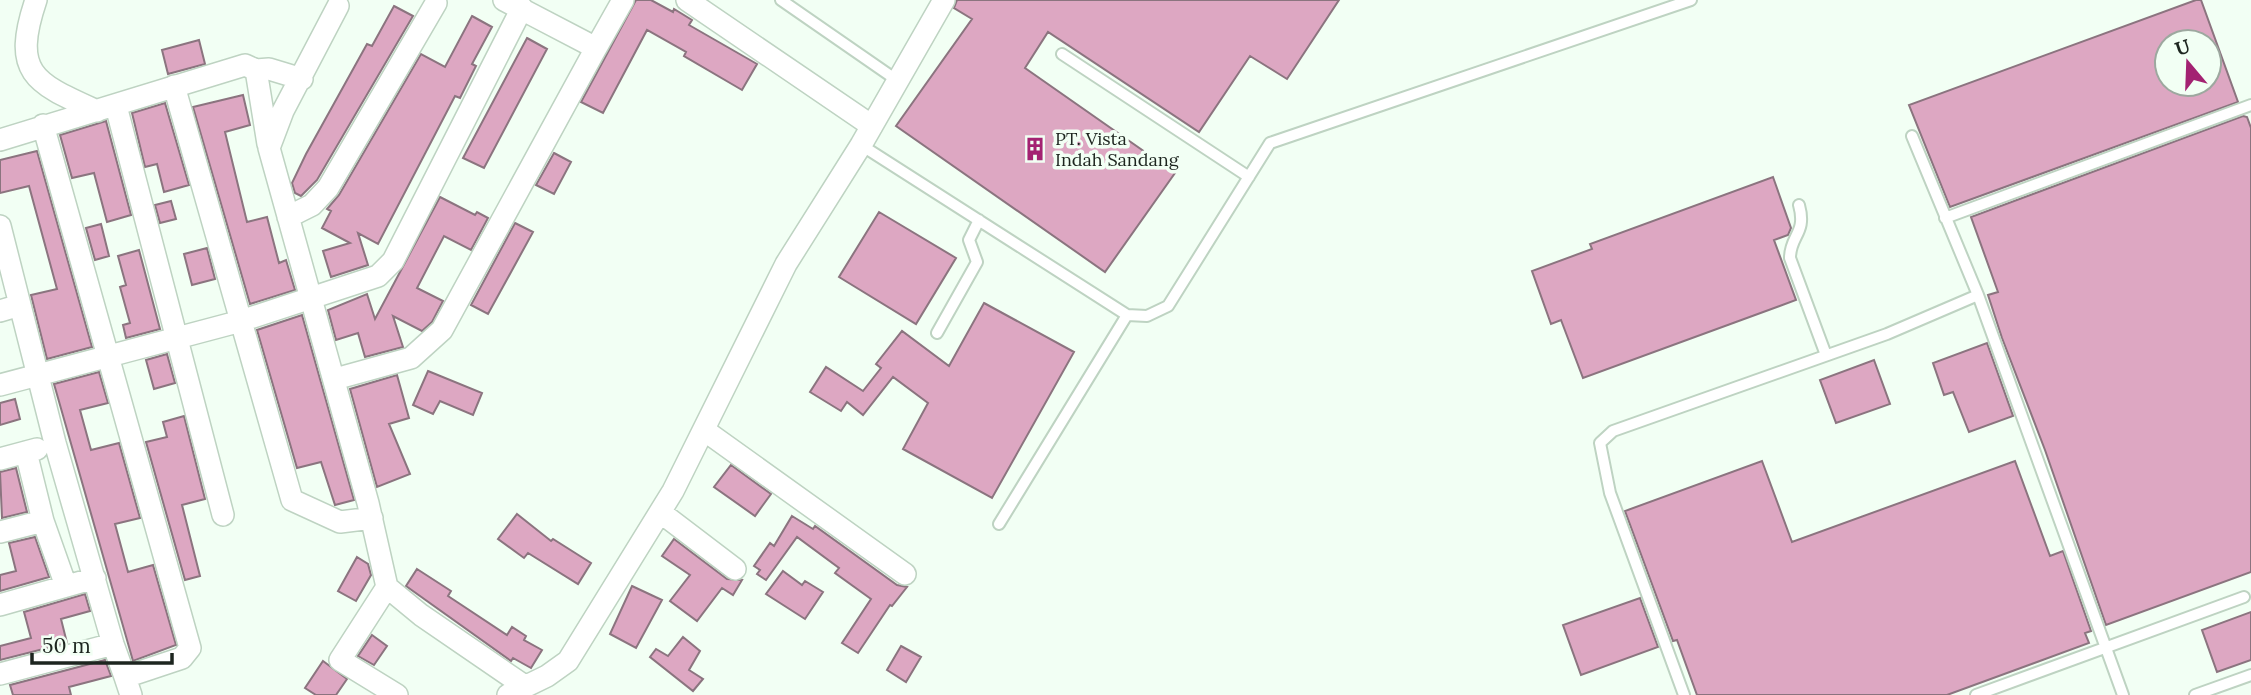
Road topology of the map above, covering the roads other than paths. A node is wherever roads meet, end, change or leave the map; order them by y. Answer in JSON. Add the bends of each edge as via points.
{"nodes":[{"id":1,"x":36,"y":0,"type":"edge"},
{"id":2,"x":623,"y":0,"type":"edge"},
{"id":3,"x":687,"y":0,"type":"edge"},
{"id":4,"x":781,"y":0,"type":"edge"},
{"id":5,"x":944,"y":0,"type":"edge"},
{"id":6,"x":1691,"y":0,"type":"edge"},
{"id":7,"x":436,"y":3,"type":"dead end"},
{"id":8,"x":513,"y":4,"type":"edge"},
{"id":9,"x":338,"y":6,"type":"dead end"},
{"id":10,"x":596,"y":48,"type":"junction"},
{"id":11,"x":1062,"y":54,"type":"dead end"},
{"id":12,"x":256,"y":70,"type":"junction"},
{"id":13,"x":302,"y":79,"type":"junction"},
{"id":14,"x":898,"y":81,"type":"junction"},
{"id":15,"x":174,"y":86,"type":"junction"},
{"id":16,"x":2251,"y":105,"type":"edge"},
{"id":17,"x":106,"y":109,"type":"junction"},
{"id":18,"x":43,"y":125,"type":"junction"},
{"id":19,"x":872,"y":126,"type":"junction"},
{"id":20,"x":1912,"y":136,"type":"dead end"},
{"id":21,"x":0,"y":141,"type":"edge"},
{"id":22,"x":862,"y":145,"type":"junction"},
{"id":23,"x":269,"y":148,"type":"junction"},
{"id":24,"x":1249,"y":177,"type":"junction"},
{"id":25,"x":1799,"y":205,"type":"dead end"},
{"id":26,"x":288,"y":217,"type":"junction"},
{"id":27,"x":1945,"y":218,"type":"junction"},
{"id":28,"x":979,"y":220,"type":"junction"},
{"id":29,"x":1,"y":234,"type":"edge"},
{"id":30,"x":1978,"y":295,"type":"junction"},
{"id":31,"x":312,"y":298,"type":"junction"},
{"id":32,"x":10,"y":308,"type":"edge"},
{"id":33,"x":1127,"y":315,"type":"junction"},
{"id":34,"x":241,"y":321,"type":"junction"},
{"id":35,"x":937,"y":333,"type":"dead end"},
{"id":36,"x":178,"y":339,"type":"junction"},
{"id":37,"x":1826,"y":355,"type":"junction"},
{"id":38,"x":109,"y":357,"type":"junction"},
{"id":39,"x":37,"y":375,"type":"junction"},
{"id":40,"x":335,"y":379,"type":"junction"},
{"id":41,"x":0,"y":385,"type":"edge"},
{"id":42,"x":704,"y":430,"type":"junction"},
{"id":43,"x":55,"y":443,"type":"junction"},
{"id":44,"x":26,"y":452,"type":"junction"},
{"id":45,"x":0,"y":459,"type":"edge"},
{"id":46,"x":660,"y":512,"type":"junction"},
{"id":47,"x":223,"y":515,"type":"dead end"},
{"id":48,"x":372,"y":518,"type":"junction"},
{"id":49,"x":43,"y":521,"type":"junction"},
{"id":50,"x":999,"y":524,"type":"dead end"},
{"id":51,"x":0,"y":532,"type":"edge"},
{"id":52,"x":735,"y":569,"type":"dead end"},
{"id":53,"x":905,"y":574,"type":"dead end"},
{"id":54,"x":95,"y":578,"type":"junction"},
{"id":55,"x":66,"y":586,"type":"junction"},
{"id":56,"x":387,"y":587,"type":"junction"},
{"id":57,"x":2244,"y":597,"type":"dead end"},
{"id":58,"x":0,"y":606,"type":"edge"},
{"id":59,"x":113,"y":644,"type":"junction"},
{"id":60,"x":2106,"y":649,"type":"junction"},
{"id":61,"x":0,"y":674,"type":"edge"},
{"id":62,"x":2251,"y":675,"type":"edge"},
{"id":63,"x":128,"y":686,"type":"edge"},
{"id":64,"x":515,"y":690,"type":"edge"},
{"id":65,"x":397,"y":695,"type":"edge"},
{"id":66,"x":1684,"y":695,"type":"edge"},
{"id":67,"x":1976,"y":695,"type":"edge"},
{"id":68,"x":2123,"y":695,"type":"edge"},
{"id":69,"x":2195,"y":695,"type":"edge"}],
"edges":[{"from":1,"to":17,"type":"street","via":[[27,46],[29,67],[46,88]]},
{"from":2,"to":10,"type":"street"},
{"from":3,"to":19,"type":"street"},
{"from":4,"to":14,"type":"lane"},
{"from":5,"to":14,"type":"street"},
{"from":6,"to":24,"type":"lane","via":[[1270,143]]},
{"from":7,"to":26,"type":"street","via":[[328,188],[312,205]]},
{"from":8,"to":10,"type":"street"},
{"from":8,"to":31,"type":"street","via":[[393,261],[378,276]]},
{"from":9,"to":13,"type":"street"},
{"from":10,"to":40,"type":"street","via":[[442,330],[411,358]]},
{"from":11,"to":24,"type":"lane"},
{"from":12,"to":13,"type":"street"},
{"from":12,"to":15,"type":"street","via":[[245,65]]},
{"from":12,"to":23,"type":"street"},
{"from":13,"to":23,"type":"street"},
{"from":14,"to":19,"type":"street"},
{"from":15,"to":17,"type":"street"},
{"from":15,"to":34,"type":"street"},
{"from":16,"to":27,"type":"lane"},
{"from":17,"to":18,"type":"street"},
{"from":17,"to":36,"type":"street"},
{"from":18,"to":21,"type":"street"},
{"from":18,"to":38,"type":"street"},
{"from":19,"to":22,"type":"street"},
{"from":20,"to":27,"type":"lane"},
{"from":22,"to":28,"type":"lane"},
{"from":22,"to":42,"type":"street","via":[[786,264]]},
{"from":23,"to":26,"type":"street"},
{"from":24,"to":33,"type":"lane","via":[[1168,306],[1147,316]]},
{"from":25,"to":37,"type":"lane","via":[[1802,227],[1790,258]]},
{"from":26,"to":31,"type":"street"},
{"from":27,"to":30,"type":"lane"},
{"from":28,"to":33,"type":"lane"},
{"from":28,"to":35,"type":"lane","via":[[970,240],[977,262]]},
{"from":29,"to":32,"type":"street"},
{"from":30,"to":37,"type":"lane"},
{"from":30,"to":60,"type":"lane"},
{"from":31,"to":34,"type":"street"},
{"from":31,"to":40,"type":"street"},
{"from":32,"to":39,"type":"street"},
{"from":33,"to":50,"type":"lane"},
{"from":34,"to":36,"type":"street"},
{"from":34,"to":48,"type":"street","via":[[292,500],[340,523]]},
{"from":36,"to":38,"type":"street"},
{"from":36,"to":47,"type":"street"},
{"from":37,"to":66,"type":"lane","via":[[1613,431],[1600,443],[1610,494]]},
{"from":38,"to":39,"type":"street"},
{"from":38,"to":63,"type":"street","via":[[190,648]]},
{"from":39,"to":41,"type":"street"},
{"from":39,"to":43,"type":"street"},
{"from":40,"to":48,"type":"street"},
{"from":42,"to":46,"type":"street"},
{"from":42,"to":53,"type":"street"},
{"from":43,"to":44,"type":"street"},
{"from":43,"to":54,"type":"street"},
{"from":44,"to":45,"type":"street"},
{"from":44,"to":49,"type":"street"},
{"from":46,"to":52,"type":"street"},
{"from":46,"to":64,"type":"street","via":[[568,661]]},
{"from":48,"to":56,"type":"street"},
{"from":49,"to":51,"type":"street"},
{"from":49,"to":55,"type":"street"},
{"from":54,"to":55,"type":"street"},
{"from":54,"to":59,"type":"street"},
{"from":55,"to":58,"type":"street"},
{"from":56,"to":64,"type":"street"},
{"from":56,"to":65,"type":"street","via":[[340,660]]},
{"from":57,"to":60,"type":"lane"},
{"from":59,"to":61,"type":"street"},
{"from":59,"to":63,"type":"street"},
{"from":60,"to":67,"type":"lane"},
{"from":60,"to":68,"type":"lane"},
{"from":62,"to":69,"type":"lane"}]}
